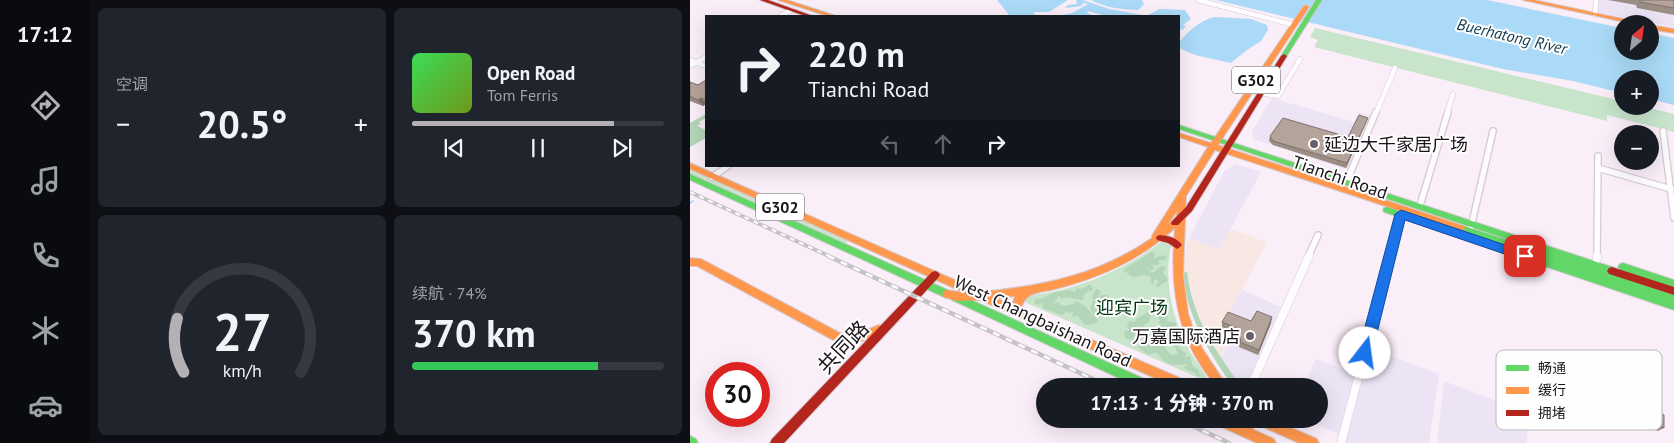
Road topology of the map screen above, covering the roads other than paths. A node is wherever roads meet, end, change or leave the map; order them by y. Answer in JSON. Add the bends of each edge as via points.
{"nodes":[{"id":1,"x":763,"y":0,"type":"edge"},
{"id":2,"x":780,"y":0,"type":"edge"},
{"id":3,"x":1198,"y":0,"type":"edge"},
{"id":4,"x":1311,"y":0,"type":"edge"},
{"id":5,"x":1320,"y":0,"type":"edge"},
{"id":6,"x":1518,"y":0,"type":"edge"},
{"id":7,"x":1526,"y":0,"type":"edge"},
{"id":8,"x":1596,"y":0,"type":"edge"},
{"id":9,"x":791,"y":10,"type":"junction"},
{"id":10,"x":1595,"y":14,"type":"junction"},
{"id":11,"x":782,"y":15,"type":"edge"},
{"id":12,"x":807,"y":15,"type":"edge"},
{"id":13,"x":830,"y":15,"type":"edge"},
{"id":14,"x":1614,"y":18,"type":"edge"},
{"id":15,"x":1614,"y":20,"type":"edge"},
{"id":16,"x":1298,"y":25,"type":"junction"},
{"id":17,"x":1659,"y":28,"type":"edge"},
{"id":18,"x":1674,"y":31,"type":"edge"},
{"id":19,"x":705,"y":58,"type":"edge"},
{"id":20,"x":1300,"y":59,"type":"dead end"},
{"id":21,"x":690,"y":60,"type":"edge"},
{"id":22,"x":696,"y":62,"type":"junction"},
{"id":23,"x":690,"y":66,"type":"edge"},
{"id":24,"x":705,"y":66,"type":"edge"},
{"id":25,"x":1395,"y":68,"type":"dead end"},
{"id":26,"x":1262,"y":93,"type":"junction"},
{"id":27,"x":1453,"y":94,"type":"dead end"},
{"id":28,"x":1180,"y":127,"type":"edge"},
{"id":29,"x":1493,"y":130,"type":"dead end"},
{"id":30,"x":1663,"y":131,"type":"dead end"},
{"id":31,"x":1180,"y":135,"type":"edge"},
{"id":32,"x":1215,"y":143,"type":"junction"},
{"id":33,"x":1228,"y":147,"type":"junction"},
{"id":34,"x":1598,"y":156,"type":"dead end"},
{"id":35,"x":690,"y":166,"type":"edge"},
{"id":36,"x":726,"y":167,"type":"edge"},
{"id":37,"x":1598,"y":168,"type":"junction"},
{"id":38,"x":712,"y":176,"type":"junction"},
{"id":39,"x":690,"y":177,"type":"edge"},
{"id":40,"x":1348,"y":178,"type":"junction"},
{"id":41,"x":1671,"y":189,"type":"junction"},
{"id":42,"x":1182,"y":196,"type":"junction"},
{"id":43,"x":1421,"y":202,"type":"junction"},
{"id":44,"x":1189,"y":209,"type":"junction"},
{"id":45,"x":1401,"y":214,"type":"junction"},
{"id":46,"x":1180,"y":218,"type":"junction"},
{"id":47,"x":1674,"y":218,"type":"edge"},
{"id":48,"x":1472,"y":224,"type":"junction"},
{"id":49,"x":1178,"y":234,"type":"junction"},
{"id":50,"x":1318,"y":235,"type":"dead end"},
{"id":51,"x":1160,"y":238,"type":"junction"},
{"id":52,"x":1177,"y":245,"type":"junction"},
{"id":53,"x":1144,"y":248,"type":"junction"},
{"id":54,"x":1597,"y":259,"type":"junction"},
{"id":55,"x":690,"y":262,"type":"edge"},
{"id":56,"x":935,"y":275,"type":"junction"},
{"id":57,"x":926,"y":284,"type":"junction"},
{"id":58,"x":1674,"y":284,"type":"edge"},
{"id":59,"x":1030,"y":290,"type":"junction"},
{"id":60,"x":1674,"y":291,"type":"edge"},
{"id":61,"x":983,"y":296,"type":"junction"},
{"id":62,"x":954,"y":297,"type":"junction"},
{"id":63,"x":1674,"y":299,"type":"edge"},
{"id":64,"x":1674,"y":306,"type":"edge"},
{"id":65,"x":1015,"y":311,"type":"junction"},
{"id":66,"x":884,"y":328,"type":"junction"},
{"id":67,"x":1130,"y":378,"type":"edge"},
{"id":68,"x":1167,"y":378,"type":"edge"},
{"id":69,"x":1216,"y":378,"type":"edge"},
{"id":70,"x":1255,"y":378,"type":"edge"},
{"id":71,"x":1237,"y":428,"type":"edge"},
{"id":72,"x":1246,"y":428,"type":"edge"},
{"id":73,"x":1279,"y":428,"type":"edge"},
{"id":74,"x":1250,"y":434,"type":"junction"},
{"id":75,"x":776,"y":443,"type":"edge"},
{"id":76,"x":1270,"y":443,"type":"edge"},
{"id":77,"x":1313,"y":443,"type":"edge"},
{"id":78,"x":1341,"y":443,"type":"edge"}],
"edges":[{"from":1,"to":9,"type":"main road"},
{"from":2,"to":13,"type":"main road"},
{"from":3,"to":16,"type":"street"},
{"from":4,"to":16,"type":"main road","number":"G302"},
{"from":5,"to":16,"type":"main road","number":"G302"},
{"from":6,"to":15,"type":"main road"},
{"from":7,"to":10,"type":"main road"},
{"from":8,"to":10,"type":"street"},
{"from":9,"to":11,"type":"street"},
{"from":9,"to":12,"type":"main road"},
{"from":10,"to":14,"type":"main road"},
{"from":16,"to":26,"type":"main road","number":"G302"},
{"from":16,"to":32,"type":"main road","number":"G302"},
{"from":17,"to":18,"type":"main road"},
{"from":19,"to":22,"type":"street"},
{"from":20,"to":26,"type":"street","via":[[1278,96]]},
{"from":21,"to":22,"type":"street"},
{"from":22,"to":23,"type":"street"},
{"from":22,"to":24,"type":"street"},
{"from":25,"to":40,"type":"street"},
{"from":26,"to":33,"type":"main road","number":"G302"},
{"from":27,"to":43,"type":"street"},
{"from":28,"to":32,"type":"main road","name":"Tianchi Road"},
{"from":29,"to":48,"type":"street"},
{"from":30,"to":41,"type":"street"},
{"from":31,"to":32,"type":"main road","name":"Tianchi Road"},
{"from":32,"to":33,"type":"main road","name":"Tianchi Road"},
{"from":32,"to":42,"type":"main road","number":"G302"},
{"from":33,"to":40,"type":"main road","name":"Tianchi Road","via":[[1240,143]]},
{"from":33,"to":44,"type":"main road","number":"G302"},
{"from":33,"to":45,"type":"main road","name":"Tianchi Road","via":[[1231,157]]},
{"from":33,"to":48,"type":"main road","name":"Tianchi Road"},
{"from":34,"to":37,"type":"street"},
{"from":35,"to":38,"type":"main road","name":"West Changbaishan Road","number":"G302"},
{"from":36,"to":38,"type":"street"},
{"from":37,"to":41,"type":"street"},
{"from":37,"to":54,"type":"street"},
{"from":38,"to":56,"type":"main road","name":"West Changbaishan Road","number":"G302"},
{"from":39,"to":57,"type":"main road","name":"West Changbaishan Road","number":"G302"},
{"from":40,"to":43,"type":"main road","name":"Tianchi Road"},
{"from":41,"to":47,"type":"street"},
{"from":42,"to":46,"type":"main road"},
{"from":42,"to":53,"type":"main road","number":"G302","via":[[1158,234]]},
{"from":43,"to":48,"type":"main road","name":"Tianchi Road"},
{"from":44,"to":46,"type":"main road","number":"G302"},
{"from":44,"to":49,"type":"main road"},
{"from":45,"to":64,"type":"main road","name":"Tianchi Road"},
{"from":45,"to":78,"type":"street"},
{"from":46,"to":49,"type":"main road"},
{"from":46,"to":51,"type":"main road","number":"G302"},
{"from":48,"to":54,"type":"main road","name":"Tianchi Road"},
{"from":48,"to":60,"type":"main road","name":"Tianchi Road"},
{"from":48,"to":63,"type":"main road","name":"Tianchi Road"},
{"from":49,"to":52,"type":"main road"},
{"from":50,"to":70,"type":"street"},
{"from":51,"to":52,"type":"main road"},
{"from":51,"to":53,"type":"main road","number":"G302"},
{"from":52,"to":69,"type":"main road","via":[[1175,276],[1180,308],[1198,352]]},
{"from":53,"to":59,"type":"main road","number":"G302","via":[[1098,272]]},
{"from":54,"to":58,"type":"main road","name":"Tianchi Road"},
{"from":55,"to":66,"type":"main road","via":[[698,262],[839,338],[859,338]]},
{"from":56,"to":57,"type":"main road","name":"共同路"},
{"from":56,"to":61,"type":"main road","name":"West Changbaishan Road","number":"G302"},
{"from":57,"to":62,"type":"main road","name":"West Changbaishan Road","number":"G302"},
{"from":57,"to":66,"type":"main road","name":"共同路"},
{"from":59,"to":61,"type":"main road","number":"G302"},
{"from":59,"to":65,"type":"main road","via":[[1018,298]]},
{"from":61,"to":62,"type":"main road","number":"G302"},
{"from":61,"to":65,"type":"main road","name":"West Changbaishan Road"},
{"from":62,"to":67,"type":"main road","name":"West Changbaishan Road"},
{"from":65,"to":68,"type":"main road","name":"West Changbaishan Road"},
{"from":66,"to":75,"type":"main road","name":"共同路"},
{"from":71,"to":74,"type":"main road"},
{"from":72,"to":74,"type":"main road"},
{"from":73,"to":77,"type":"main road"},
{"from":74,"to":76,"type":"main road"}]}
